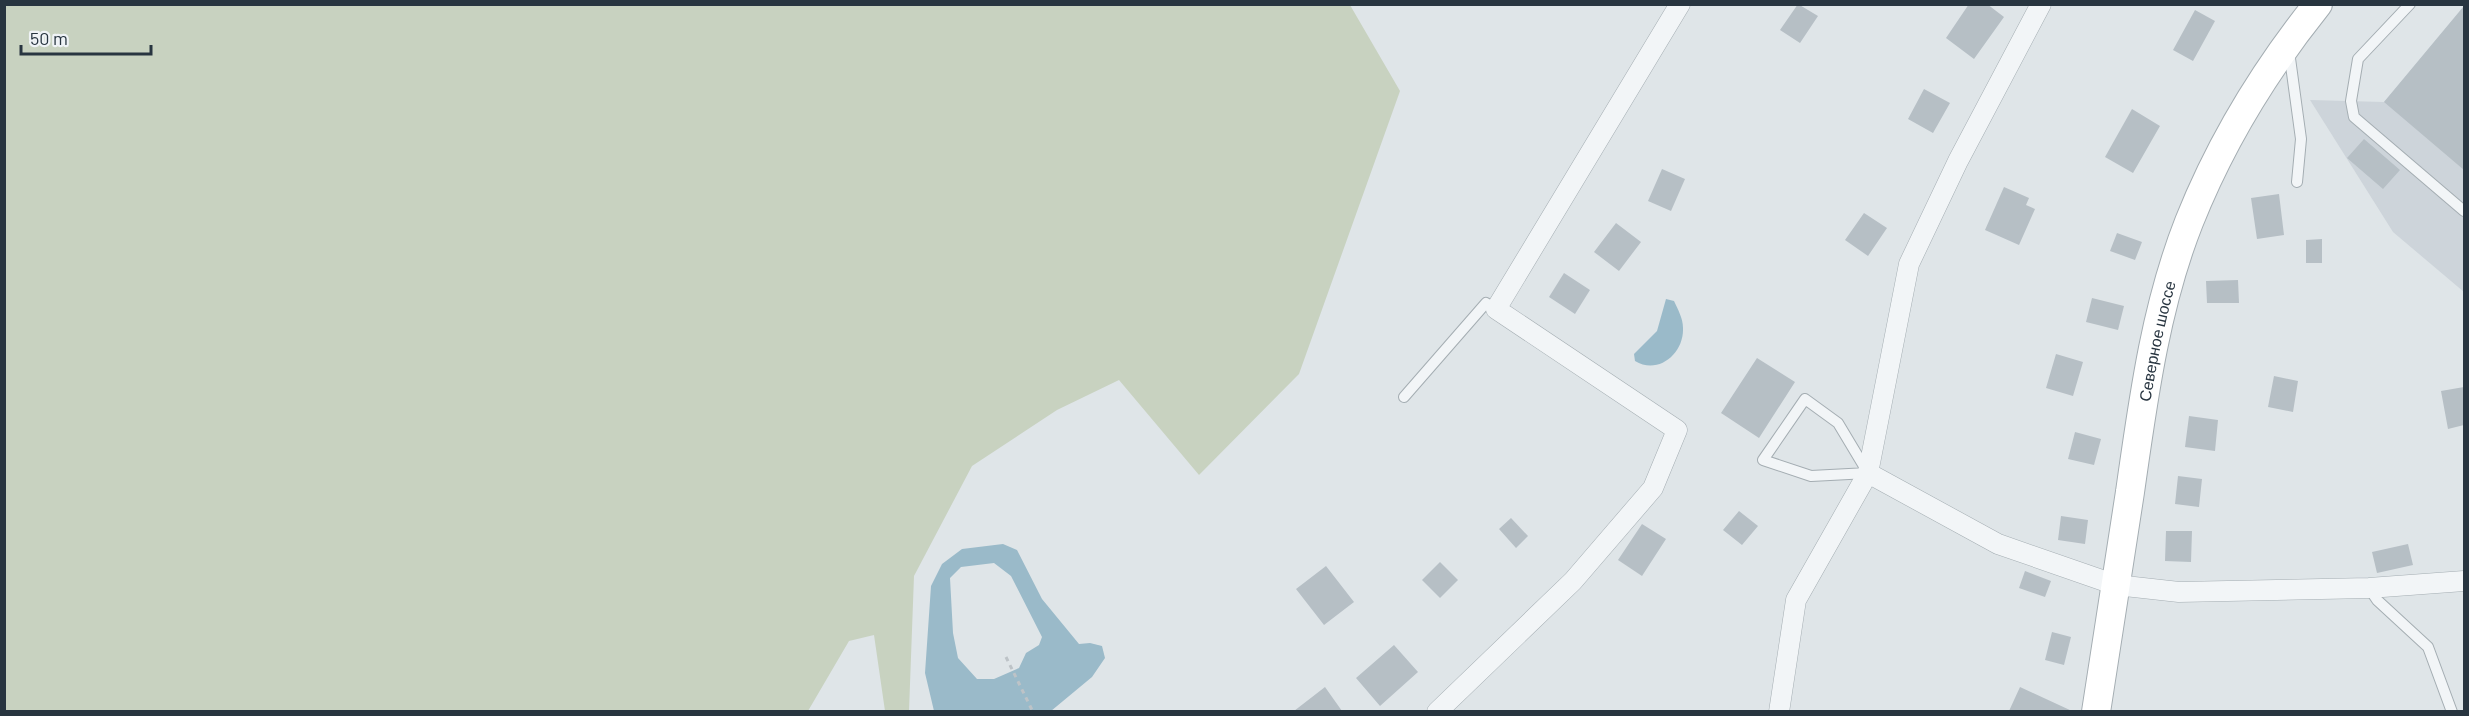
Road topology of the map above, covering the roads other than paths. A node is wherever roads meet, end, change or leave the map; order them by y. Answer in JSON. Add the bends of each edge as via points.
{"nodes":[{"id":1,"x":1680,"y":4,"type":"edge"},
{"id":2,"x":2041,"y":4,"type":"edge"},
{"id":3,"x":2318,"y":4,"type":"edge"},
{"id":4,"x":2410,"y":4,"type":"edge"},
{"id":5,"x":2287,"y":42,"type":"junction"},
{"id":6,"x":2297,"y":182,"type":"dead end"},
{"id":7,"x":2464,"y":211,"type":"edge"},
{"id":8,"x":1496,"y":309,"type":"junction"},
{"id":9,"x":1404,"y":397,"type":"dead end"},
{"id":10,"x":1868,"y":473,"type":"junction"},
{"id":11,"x":2464,"y":581,"type":"edge"},
{"id":12,"x":2116,"y":585,"type":"junction"},
{"id":13,"x":2369,"y":588,"type":"junction"},
{"id":14,"x":1437,"y":711,"type":"edge"},
{"id":15,"x":1779,"y":711,"type":"edge"},
{"id":16,"x":2096,"y":711,"type":"edge"},
{"id":17,"x":2452,"y":711,"type":"edge"}],
"edges":[{"from":1,"to":8,"type":"street"},
{"from":2,"to":10,"type":"street","via":[[1958,161],[1910,264]]},
{"from":3,"to":5,"type":"main road","name":"Северное шоссе"},
{"from":4,"to":7,"type":"lane","via":[[2358,59],[2351,101],[2354,117]]},
{"from":5,"to":6,"type":"lane","via":[[2301,139]]},
{"from":5,"to":12,"type":"main road","name":"Северное шоссе","via":[[2227,140],[2189,222],[2164,300],[2145,389]]},
{"from":8,"to":9,"type":"lane","via":[[1486,303]]},
{"from":8,"to":14,"type":"street","via":[[1677,429],[1653,488],[1581,573]]},
{"from":10,"to":10,"type":"lane","via":[[1811,476],[1762,460],[1805,399],[1838,423]]},
{"from":10,"to":12,"type":"street","via":[[1998,544]]},
{"from":10,"to":15,"type":"street","via":[[1796,600]]},
{"from":11,"to":13,"type":"street"},
{"from":12,"to":13,"type":"street","via":[[2179,592]]},
{"from":12,"to":16,"type":"main road","name":"Северное шоссе"},
{"from":13,"to":17,"type":"lane","via":[[2428,647]]}]}
